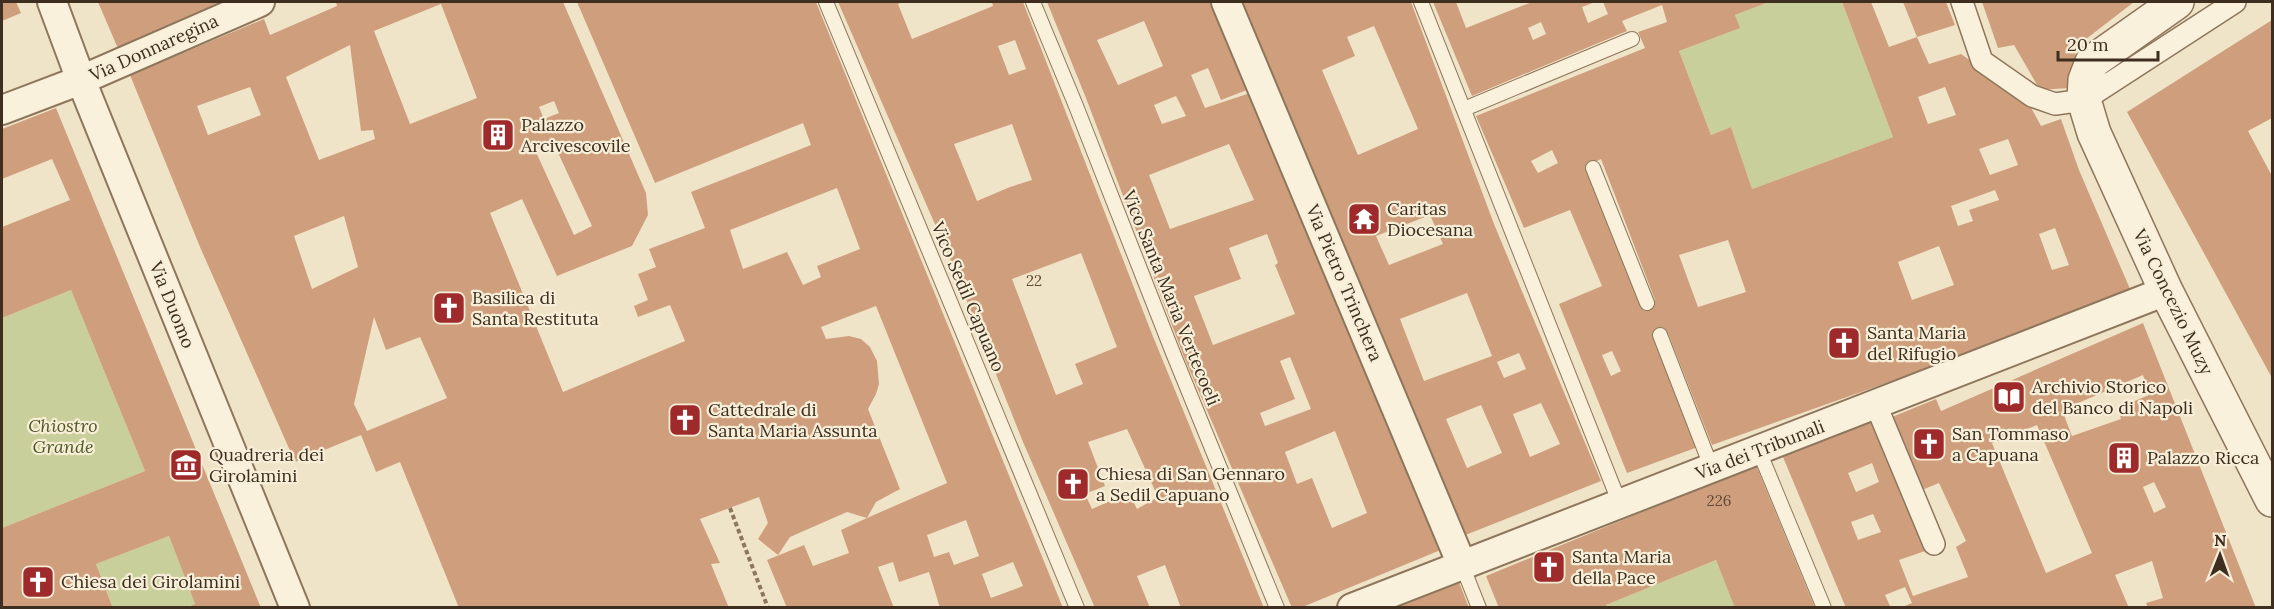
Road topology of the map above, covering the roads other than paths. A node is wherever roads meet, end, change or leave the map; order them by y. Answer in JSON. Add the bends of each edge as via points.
{"nodes":[{"id":1,"x":52,"y":2,"type":"edge"},
{"id":2,"x":260,"y":2,"type":"edge"},
{"id":3,"x":826,"y":2,"type":"edge"},
{"id":4,"x":1033,"y":2,"type":"edge"},
{"id":5,"x":1226,"y":2,"type":"edge"},
{"id":6,"x":1421,"y":2,"type":"edge"},
{"id":7,"x":1962,"y":2,"type":"edge"},
{"id":8,"x":2177,"y":2,"type":"edge"},
{"id":9,"x":2235,"y":2,"type":"edge"},
{"id":10,"x":1632,"y":39,"type":"dead end"},
{"id":11,"x":81,"y":80,"type":"junction"},
{"id":12,"x":2084,"y":100,"type":"junction"},
{"id":13,"x":1464,"y":109,"type":"junction"},
{"id":14,"x":2,"y":110,"type":"edge"},
{"id":15,"x":1593,"y":168,"type":"dead end"},
{"id":16,"x":2166,"y":291,"type":"junction"},
{"id":17,"x":1647,"y":303,"type":"dead end"},
{"id":18,"x":1660,"y":335,"type":"dead end"},
{"id":19,"x":1876,"y":405,"type":"junction"},
{"id":20,"x":1759,"y":451,"type":"junction"},
{"id":21,"x":1712,"y":469,"type":"junction"},
{"id":22,"x":2272,"y":500,"type":"edge"},
{"id":23,"x":1620,"y":504,"type":"junction"},
{"id":24,"x":1934,"y":544,"type":"dead end"},
{"id":25,"x":1462,"y":565,"type":"junction"},
{"id":26,"x":295,"y":608,"type":"edge"},
{"id":27,"x":1077,"y":608,"type":"edge"},
{"id":28,"x":1277,"y":608,"type":"edge"},
{"id":29,"x":1352,"y":608,"type":"edge"},
{"id":30,"x":1479,"y":608,"type":"edge"},
{"id":31,"x":1824,"y":608,"type":"edge"}],
"edges":[{"from":1,"to":11,"type":"street","name":"Via Duomo"},
{"from":2,"to":11,"type":"street","name":"Via Donnaregina"},
{"from":3,"to":27,"type":"lane","name":"Vico Sedil Capuano"},
{"from":4,"to":28,"type":"lane","name":"Vico Santa Maria Vertecoeli"},
{"from":5,"to":25,"type":"street","name":"Via Pietro Trinchera"},
{"from":6,"to":13,"type":"lane"},
{"from":7,"to":12,"type":"street","via":[[1982,61],[2032,96],[2055,104]]},
{"from":8,"to":12,"type":"street","via":[[2092,62],[2085,80]]},
{"from":9,"to":12,"type":"street"},
{"from":10,"to":13,"type":"lane"},
{"from":11,"to":14,"type":"street","name":"Via Donnaregina"},
{"from":11,"to":26,"type":"street","name":"Via Duomo"},
{"from":12,"to":16,"type":"street","name":"Via Concezio Muzy","via":[[2094,133]]},
{"from":13,"to":23,"type":"lane"},
{"from":15,"to":17,"type":"lane"},
{"from":16,"to":19,"type":"street","name":"Via dei Tribunali"},
{"from":16,"to":22,"type":"street","name":"Via Concezio Muzy"},
{"from":18,"to":21,"type":"lane"},
{"from":19,"to":20,"type":"street","name":"Via dei Tribunali"},
{"from":19,"to":24,"type":"street"},
{"from":20,"to":21,"type":"street","name":"Via dei Tribunali"},
{"from":20,"to":31,"type":"lane"},
{"from":21,"to":23,"type":"street","name":"Via dei Tribunali"},
{"from":23,"to":25,"type":"street","name":"Via dei Tribunali"},
{"from":25,"to":29,"type":"street","name":"Via dei Tribunali"},
{"from":25,"to":30,"type":"lane"}]}
